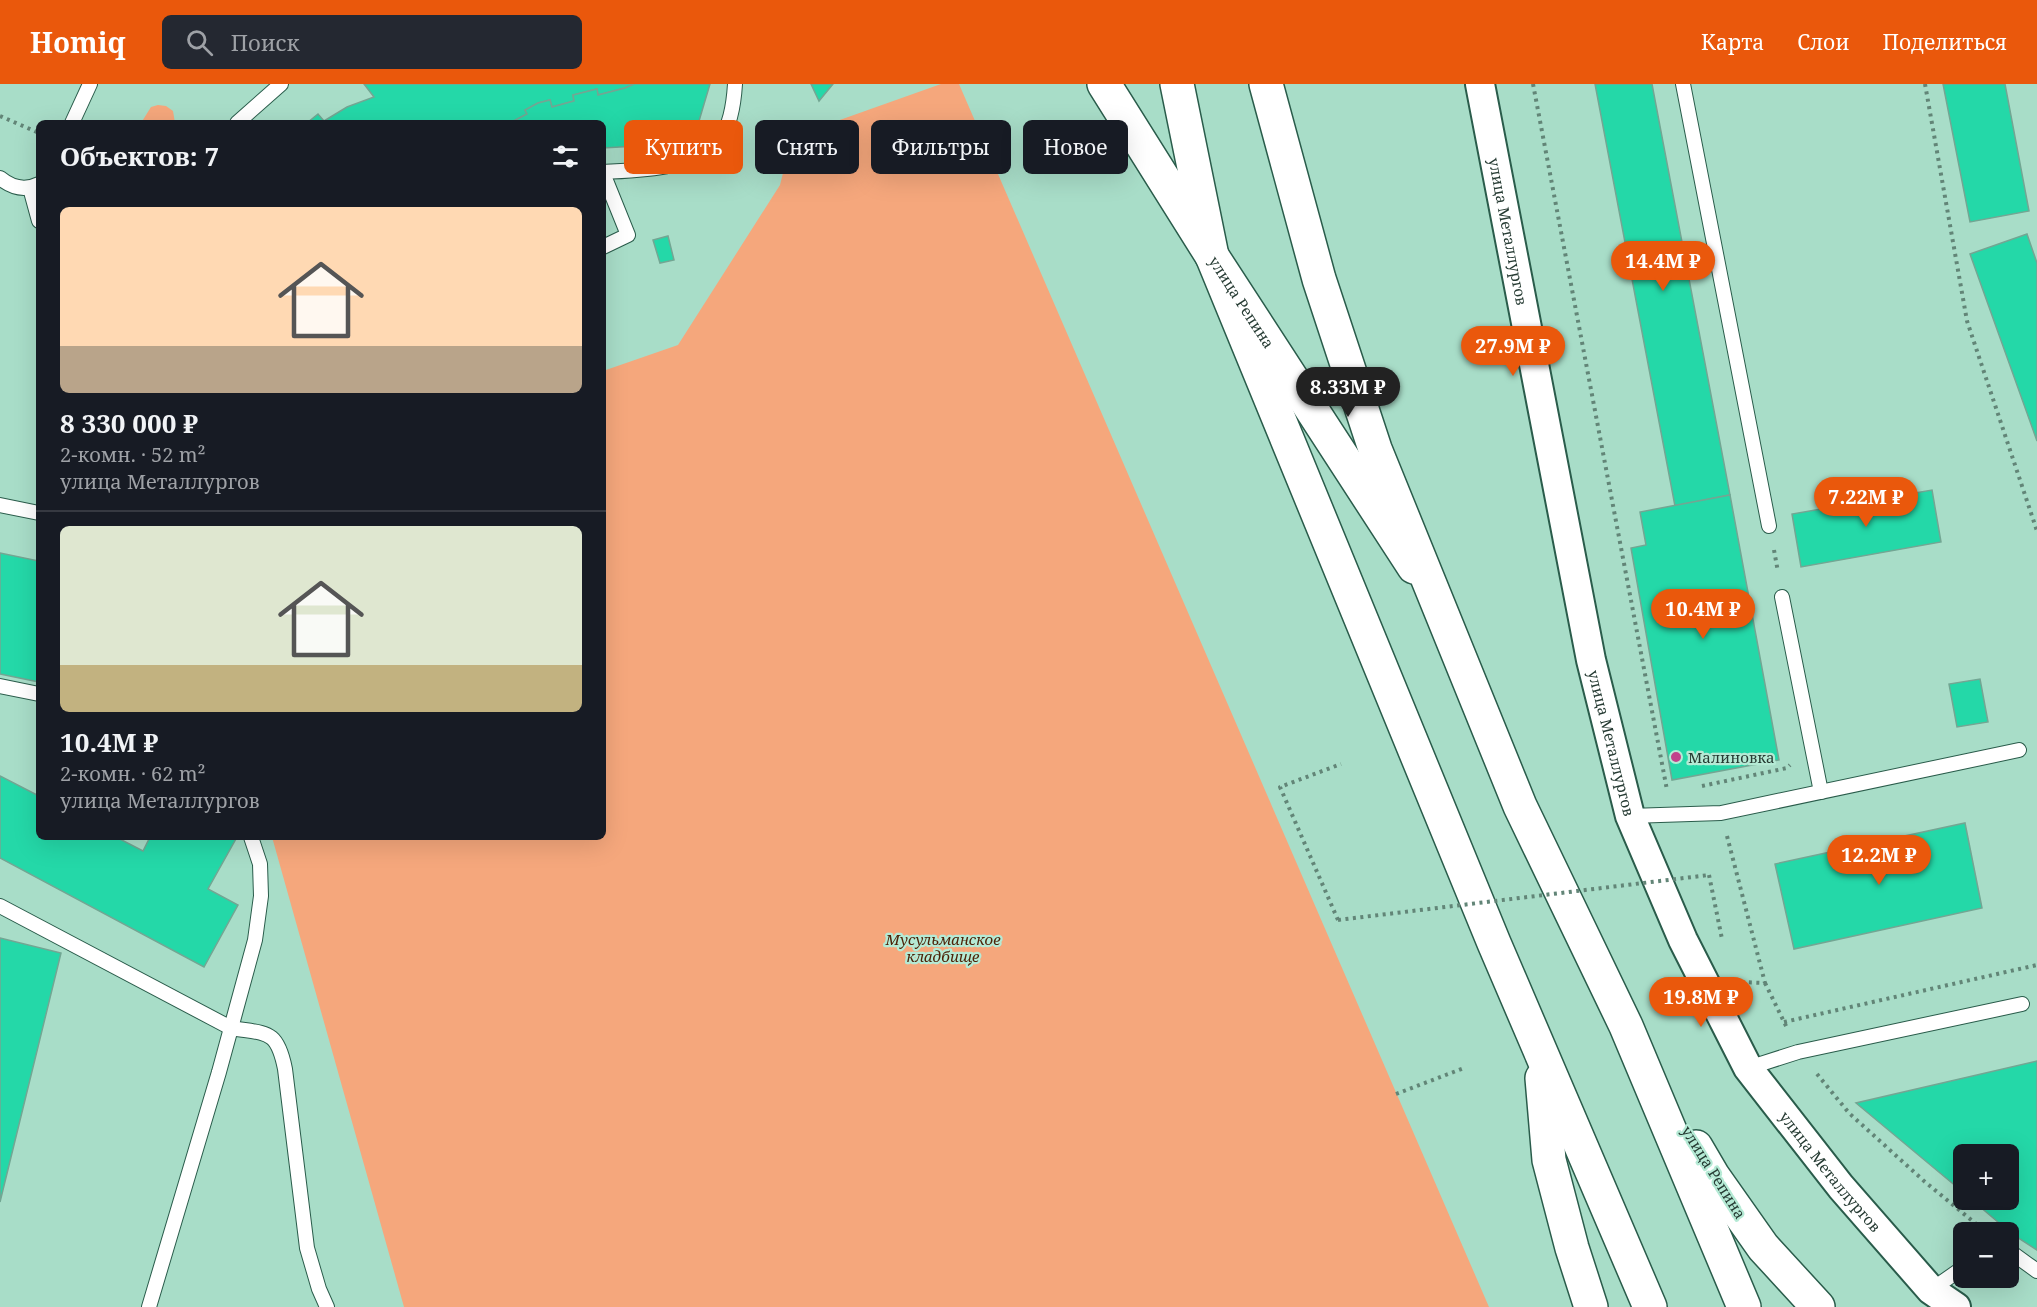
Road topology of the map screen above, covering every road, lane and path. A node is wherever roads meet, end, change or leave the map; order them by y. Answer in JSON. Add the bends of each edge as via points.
{"nodes":[{"id":1,"x":90,"y":84,"type":"edge"},
{"id":2,"x":280,"y":84,"type":"edge"},
{"id":3,"x":735,"y":84,"type":"edge"},
{"id":4,"x":1104,"y":84,"type":"edge"},
{"id":5,"x":1177,"y":84,"type":"edge"},
{"id":6,"x":1266,"y":84,"type":"edge"},
{"id":7,"x":1480,"y":84,"type":"edge"},
{"id":8,"x":1533,"y":84,"type":"edge"},
{"id":9,"x":1683,"y":84,"type":"edge"},
{"id":10,"x":1924,"y":84,"type":"edge"},
{"id":11,"x":0,"y":116,"type":"edge"},
{"id":12,"x":73,"y":120,"type":"edge"},
{"id":13,"x":240,"y":120,"type":"edge"},
{"id":14,"x":36,"y":132,"type":"edge"},
{"id":15,"x":606,"y":173,"type":"edge"},
{"id":16,"x":0,"y":178,"type":"edge"},
{"id":17,"x":606,"y":180,"type":"edge"},
{"id":18,"x":35,"y":186,"type":"edge"},
{"id":19,"x":606,"y":246,"type":"edge"},
{"id":20,"x":1212,"y":255,"type":"junction"},
{"id":21,"x":0,"y":505,"type":"edge"},
{"id":22,"x":36,"y":512,"type":"edge"},
{"id":23,"x":1769,"y":526,"type":"joint"},
{"id":24,"x":2037,"y":531,"type":"edge"},
{"id":25,"x":1782,"y":597,"type":"joint"},
{"id":26,"x":1441,"y":609,"type":"junction"},
{"id":27,"x":0,"y":686,"type":"edge"},
{"id":28,"x":36,"y":693,"type":"edge"},
{"id":29,"x":2019,"y":750,"type":"dead end"},
{"id":30,"x":1796,"y":759,"type":"dead end"},
{"id":31,"x":1341,"y":764,"type":"dead end"},
{"id":32,"x":1696,"y":787,"type":"dead end"},
{"id":33,"x":1677,"y":791,"type":"dead end"},
{"id":34,"x":1821,"y":792,"type":"junction"},
{"id":35,"x":1721,"y":813,"type":"junction"},
{"id":36,"x":1630,"y":816,"type":"junction"},
{"id":37,"x":252,"y":840,"type":"edge"},
{"id":38,"x":0,"y":906,"type":"edge"},
{"id":39,"x":1724,"y":950,"type":"dead end"},
{"id":40,"x":2037,"y":965,"type":"edge"},
{"id":41,"x":1730,"y":982,"type":"dead end"},
{"id":42,"x":1765,"y":983,"type":"junction"},
{"id":43,"x":2022,"y":1004,"type":"dead end"},
{"id":44,"x":1784,"y":1022,"type":"junction"},
{"id":45,"x":1626,"y":1026,"type":"junction"},
{"id":46,"x":231,"y":1029,"type":"junction"},
{"id":47,"x":1540,"y":1049,"type":"junction"},
{"id":48,"x":1798,"y":1052,"type":"junction"},
{"id":49,"x":1464,"y":1068,"type":"dead end"},
{"id":50,"x":1748,"y":1068,"type":"junction"},
{"id":51,"x":1396,"y":1094,"type":"dead end"},
{"id":52,"x":1974,"y":1222,"type":"edge"},
{"id":53,"x":2019,"y":1258,"type":"edge"},
{"id":54,"x":2037,"y":1271,"type":"edge"},
{"id":55,"x":1953,"y":1275,"type":"edge"},
{"id":56,"x":1931,"y":1290,"type":"junction"},
{"id":57,"x":149,"y":1307,"type":"edge"},
{"id":58,"x":327,"y":1307,"type":"edge"},
{"id":59,"x":1591,"y":1307,"type":"edge"},
{"id":60,"x":1650,"y":1307,"type":"edge"},
{"id":61,"x":1744,"y":1307,"type":"edge"},
{"id":62,"x":1818,"y":1307,"type":"edge"},
{"id":63,"x":1956,"y":1307,"type":"edge"}],
"edges":[{"from":1,"to":12,"type":"lane"},
{"from":2,"to":13,"type":"lane"},
{"from":3,"to":15,"type":"lane","via":[[734,105],[722,137],[699,156],[671,165]]},
{"from":4,"to":20,"type":"main road","name":"улица Репина"},
{"from":5,"to":20,"type":"main road"},
{"from":6,"to":26,"type":"main road","via":[[1319,279],[1375,449]]},
{"from":7,"to":36,"type":"street","name":"улица Металлургов","via":[[1592,660]]},
{"from":8,"to":33,"type":"path","via":[[1667,793]]},
{"from":9,"to":23,"type":"lane"},
{"from":10,"to":24,"type":"path","via":[[1967,321]]},
{"from":11,"to":14,"type":"path"},
{"from":16,"to":18,"type":"lane","via":[[10,186]]},
{"from":17,"to":19,"type":"lane","via":[[628,235]]},
{"from":20,"to":26,"type":"main road","name":"улица Репина"},
{"from":20,"to":47,"type":"main road"},
{"from":21,"to":22,"type":"lane"},
{"from":23,"to":25,"type":"path"},
{"from":25,"to":34,"type":"lane"},
{"from":26,"to":45,"type":"main road","via":[[1520,806]]},
{"from":27,"to":28,"type":"lane"},
{"from":29,"to":34,"type":"lane"},
{"from":30,"to":32,"type":"path","via":[[1788,768]]},
{"from":31,"to":39,"type":"path","bridge":true,"via":[[1280,787],[1338,920],[1709,875]]},
{"from":34,"to":35,"type":"lane"},
{"from":35,"to":36,"type":"lane"},
{"from":35,"to":42,"type":"path"},
{"from":36,"to":50,"type":"street","name":"улица Металлургов","via":[[1683,940]]},
{"from":37,"to":46,"type":"lane","via":[[260,864],[261,896],[255,940]]},
{"from":38,"to":46,"type":"lane"},
{"from":40,"to":44,"type":"path"},
{"from":41,"to":42,"type":"path"},
{"from":42,"to":44,"type":"path"},
{"from":43,"to":48,"type":"lane"},
{"from":44,"to":48,"type":"path"},
{"from":45,"to":61,"type":"main road"},
{"from":45,"to":62,"type":"main road","name":"улица Репина","via":[[1713,1176],[1763,1248]]},
{"from":46,"to":57,"type":"lane"},
{"from":46,"to":58,"type":"lane","via":[[263,1034],[273,1038],[281,1049],[307,1248]]},
{"from":47,"to":59,"type":"main road","via":[[1549,1160]]},
{"from":47,"to":60,"type":"main road"},
{"from":48,"to":50,"type":"lane"},
{"from":48,"to":52,"type":"path","via":[[1849,1113]]},
{"from":49,"to":51,"type":"path"},
{"from":50,"to":56,"type":"street","name":"улица Металлургов","via":[[1841,1187]]},
{"from":53,"to":54,"type":"lane"},
{"from":55,"to":56,"type":"lane"},
{"from":56,"to":63,"type":"street","name":"улица Металлургов"}]}
